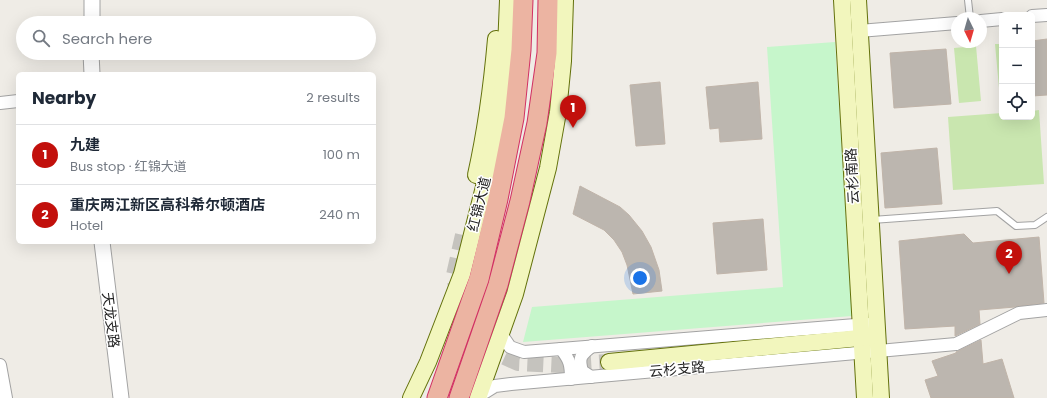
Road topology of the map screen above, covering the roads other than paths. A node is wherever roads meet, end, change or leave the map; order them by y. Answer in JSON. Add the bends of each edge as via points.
{"nodes":[{"id":1,"x":92,"y":0,"type":"edge"},
{"id":2,"x":500,"y":0,"type":"edge"},
{"id":3,"x":508,"y":0,"type":"edge"},
{"id":4,"x":523,"y":0,"type":"edge"},
{"id":5,"x":548,"y":0,"type":"edge"},
{"id":6,"x":565,"y":0,"type":"edge"},
{"id":7,"x":842,"y":0,"type":"edge"},
{"id":8,"x":858,"y":0,"type":"edge"},
{"id":9,"x":968,"y":0,"type":"edge"},
{"id":10,"x":969,"y":12,"type":"edge"},
{"id":11,"x":1047,"y":15,"type":"edge"},
{"id":12,"x":92,"y":16,"type":"edge"},
{"id":13,"x":1035,"y":16,"type":"edge"},
{"id":14,"x":999,"y":19,"type":"edge"},
{"id":15,"x":987,"y":20,"type":"edge"},
{"id":16,"x":951,"y":23,"type":"edge"},
{"id":17,"x":859,"y":31,"type":"junction"},
{"id":18,"x":91,"y":60,"type":"edge"},
{"id":19,"x":92,"y":72,"type":"edge"},
{"id":20,"x":16,"y":101,"type":"edge"},
{"id":21,"x":0,"y":103,"type":"edge"},
{"id":22,"x":1047,"y":217,"type":"edge"},
{"id":23,"x":871,"y":220,"type":"junction"},
{"id":24,"x":463,"y":235,"type":"tunnel mouth"},
{"id":25,"x":102,"y":244,"type":"edge"},
{"id":26,"x":1047,"y":310,"type":"edge"},
{"id":27,"x":501,"y":334,"type":"junction"},
{"id":28,"x":878,"y":336,"type":"junction"},
{"id":29,"x":861,"y":338,"type":"junction"},
{"id":30,"x":592,"y":346,"type":"junction"},
{"id":31,"x":561,"y":349,"type":"junction"},
{"id":32,"x":609,"y":362,"type":"tunnel mouth"},
{"id":33,"x":0,"y":365,"type":"edge"},
{"id":34,"x":591,"y":377,"type":"junction"},
{"id":35,"x":571,"y":378,"type":"junction"},
{"id":36,"x":478,"y":397,"type":"edge"},
{"id":37,"x":6,"y":398,"type":"edge"},
{"id":38,"x":121,"y":398,"type":"edge"},
{"id":39,"x":411,"y":398,"type":"edge"},
{"id":40,"x":437,"y":398,"type":"edge"},
{"id":41,"x":459,"y":398,"type":"edge"},
{"id":42,"x":865,"y":398,"type":"edge"},
{"id":43,"x":881,"y":398,"type":"edge"}],
"edges":[{"from":1,"to":12,"type":"street"},
{"from":2,"to":24,"type":"main road","via":[[483,143]]},
{"from":3,"to":39,"type":"main road","name":"红锦大道","via":[[505,72],[492,155],[462,274],[428,362]]},
{"from":4,"to":40,"type":"highway","name":"红锦大道","via":[[514,118],[498,199],[479,279]]},
{"from":5,"to":41,"type":"highway","via":[[547,53],[537,123],[520,201],[498,285]]},
{"from":6,"to":27,"type":"main road","via":[[562,75],[548,168],[515,294]]},
{"from":7,"to":29,"type":"main road","name":"云杉南路"},
{"from":8,"to":17,"type":"main road","name":"云杉南路"},
{"from":9,"to":10,"type":"lane"},
{"from":11,"to":13,"type":"street"},
{"from":14,"to":15,"type":"street"},
{"from":16,"to":17,"type":"street"},
{"from":17,"to":23,"type":"main road","name":"云杉南路"},
{"from":18,"to":19,"type":"street"},
{"from":20,"to":21,"type":"street"},
{"from":22,"to":23,"type":"lane","via":[[1034,225],[1016,226],[997,211]]},
{"from":23,"to":28,"type":"main road","name":"云杉南路"},
{"from":25,"to":38,"type":"street","name":"天龙支路"},
{"from":26,"to":28,"type":"street","via":[[1019,313],[956,344]]},
{"from":27,"to":31,"type":"street","name":"云杉支路","via":[[510,347],[524,352]]},
{"from":27,"to":36,"type":"main road"},
{"from":28,"to":29,"type":"main road"},
{"from":28,"to":43,"type":"main road","name":"云杉南路"},
{"from":29,"to":30,"type":"street","name":"云杉支路"},
{"from":29,"to":32,"type":"main road"},
{"from":29,"to":34,"type":"street","name":"云杉支路"},
{"from":29,"to":42,"type":"main road","name":"云杉南路"},
{"from":30,"to":31,"type":"street","name":"云杉支路"},
{"from":30,"to":34,"type":"street","via":[[583,354],[580,362],[582,371]]},
{"from":31,"to":35,"type":"street","via":[[568,357]]},
{"from":33,"to":37,"type":"street"},
{"from":34,"to":35,"type":"street","name":"云杉支路"},
{"from":35,"to":36,"type":"street","name":"云杉支路","via":[[495,386]]}]}
